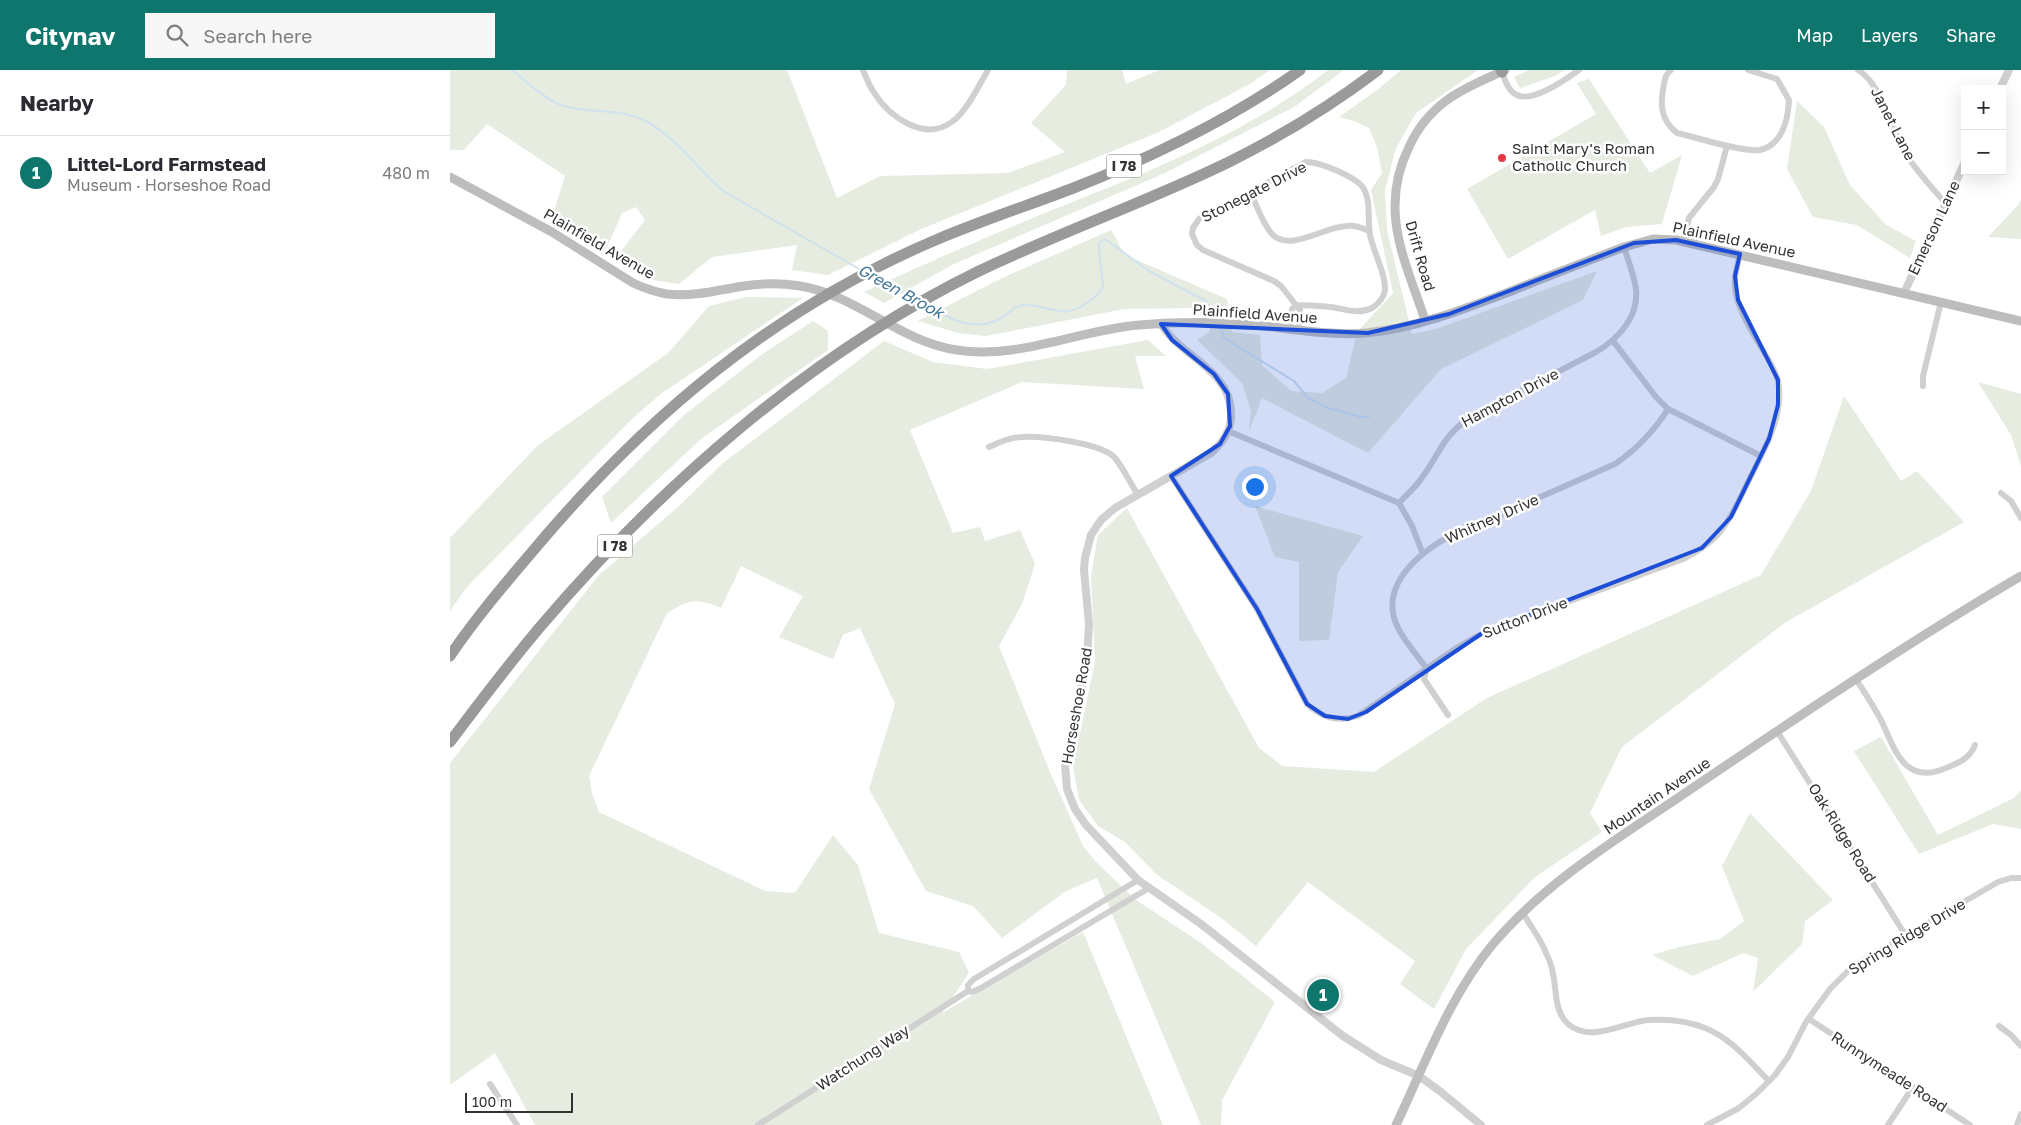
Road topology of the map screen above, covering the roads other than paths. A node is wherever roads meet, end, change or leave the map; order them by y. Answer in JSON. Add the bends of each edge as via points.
{"nodes":[{"id":1,"x":863,"y":70,"type":"edge"},
{"id":2,"x":988,"y":70,"type":"edge"},
{"id":3,"x":1300,"y":70,"type":"edge"},
{"id":4,"x":1378,"y":70,"type":"edge"},
{"id":5,"x":1579,"y":70,"type":"edge"},
{"id":6,"x":1671,"y":70,"type":"edge"},
{"id":7,"x":1748,"y":70,"type":"edge"},
{"id":8,"x":1858,"y":70,"type":"edge"},
{"id":9,"x":2009,"y":70,"type":"edge"},
{"id":10,"x":1503,"y":71,"type":"edge"},
{"id":11,"x":2002,"y":85,"type":"edge"},
{"id":12,"x":1727,"y":146,"type":"junction"},
{"id":13,"x":1961,"y":170,"type":"edge"},
{"id":14,"x":450,"y":177,"type":"edge"},
{"id":15,"x":1250,"y":192,"type":"junction"},
{"id":16,"x":1945,"y":203,"type":"junction"},
{"id":17,"x":1369,"y":231,"type":"junction"},
{"id":18,"x":1683,"y":242,"type":"junction"},
{"id":19,"x":1624,"y":247,"type":"junction"},
{"id":20,"x":1740,"y":254,"type":"junction"},
{"id":21,"x":1904,"y":293,"type":"junction"},
{"id":22,"x":1941,"y":302,"type":"junction"},
{"id":23,"x":1296,"y":305,"type":"junction"},
{"id":24,"x":1425,"y":320,"type":"junction"},
{"id":25,"x":2021,"y":321,"type":"edge"},
{"id":26,"x":1161,"y":324,"type":"junction"},
{"id":27,"x":1294,"y":330,"type":"junction"},
{"id":28,"x":1614,"y":342,"type":"junction"},
{"id":29,"x":1924,"y":386,"type":"dead end"},
{"id":30,"x":1668,"y":409,"type":"junction"},
{"id":31,"x":1228,"y":431,"type":"junction"},
{"id":32,"x":989,"y":447,"type":"dead end"},
{"id":33,"x":1761,"y":456,"type":"junction"},
{"id":34,"x":1171,"y":476,"type":"junction"},
{"id":35,"x":2001,"y":493,"type":"dead end"},
{"id":36,"x":1138,"y":495,"type":"junction"},
{"id":37,"x":1399,"y":502,"type":"junction"},
{"id":38,"x":2021,"y":518,"type":"edge"},
{"id":39,"x":1424,"y":554,"type":"junction"},
{"id":40,"x":2021,"y":576,"type":"edge"},
{"id":41,"x":450,"y":656,"type":"edge"},
{"id":42,"x":1427,"y":668,"type":"junction"},
{"id":43,"x":1855,"y":678,"type":"junction"},
{"id":44,"x":1448,"y":715,"type":"dead end"},
{"id":45,"x":1777,"y":731,"type":"junction"},
{"id":46,"x":450,"y":742,"type":"edge"},
{"id":47,"x":1975,"y":745,"type":"dead end"},
{"id":48,"x":2021,"y":878,"type":"edge"},
{"id":49,"x":1138,"y":880,"type":"junction"},
{"id":50,"x":1149,"y":888,"type":"junction"},
{"id":51,"x":1523,"y":913,"type":"junction"},
{"id":52,"x":1906,"y":936,"type":"junction"},
{"id":53,"x":968,"y":991,"type":"junction"},
{"id":54,"x":1808,"y":1019,"type":"junction"},
{"id":55,"x":1999,"y":1026,"type":"dead end"},
{"id":56,"x":2021,"y":1046,"type":"edge"},
{"id":57,"x":1419,"y":1076,"type":"junction"},
{"id":58,"x":1769,"y":1081,"type":"junction"},
{"id":59,"x":490,"y":1084,"type":"dead end"},
{"id":60,"x":1913,"y":1087,"type":"junction"},
{"id":61,"x":2021,"y":1114,"type":"edge"},
{"id":62,"x":516,"y":1125,"type":"edge"},
{"id":63,"x":758,"y":1125,"type":"edge"},
{"id":64,"x":1396,"y":1125,"type":"edge"},
{"id":65,"x":1481,"y":1125,"type":"edge"},
{"id":66,"x":1707,"y":1125,"type":"edge"},
{"id":67,"x":1888,"y":1125,"type":"edge"},
{"id":68,"x":1970,"y":1125,"type":"edge"},
{"id":69,"x":2017,"y":1125,"type":"edge"}],
"edges":[{"from":1,"to":2,"type":"street","via":[[883,104],[921,130],[939,130],[955,120]]},
{"from":3,"to":41,"type":"highway","number":"I 78","via":[[1241,108],[1172,144],[1073,188],[938,239],[837,290],[757,339],[688,392],[602,472],[474,620]]},
{"from":4,"to":46,"type":"highway","number":"I 78","via":[[1318,112],[1232,160],[978,272],[892,318],[808,376],[698,465],[591,570],[539,628]]},
{"from":5,"to":10,"type":"street","via":[[1530,97],[1512,91]]},
{"from":6,"to":12,"type":"street","via":[[1667,73],[1660,105],[1669,125],[1677,133]]},
{"from":7,"to":12,"type":"street","via":[[1777,79],[1788,96],[1783,132],[1777,141],[1762,150]]},
{"from":8,"to":16,"type":"street","name":"Janet Lane","via":[[1869,78],[1876,90],[1907,156]]},
{"from":9,"to":11,"type":"street"},
{"from":10,"to":24,"type":"main road","name":"Drift Road","via":[[1468,88],[1437,109],[1412,139],[1400,169],[1396,182],[1396,230]]},
{"from":12,"to":18,"type":"street","via":[[1714,187],[1689,218]]},
{"from":13,"to":16,"type":"street","name":"Emerson Lane"},
{"from":14,"to":26,"type":"main road","name":"Plainfield Avenue","via":[[552,232],[633,283],[666,294],[700,294],[766,284],[804,287],[840,298],[913,338],[979,353],[1116,328]]},
{"from":15,"to":17,"type":"street","via":[[1270,232],[1281,240],[1296,240],[1346,225]]},
{"from":15,"to":17,"type":"street","name":"Stonegate Drive","via":[[1306,162],[1315,162],[1361,186],[1367,198]]},
{"from":15,"to":23,"type":"street","name":"Stonegate Drive","via":[[1196,223],[1192,234],[1197,246],[1211,255],[1274,281]]},
{"from":16,"to":21,"type":"street","name":"Emerson Lane"},
{"from":17,"to":23,"type":"street","name":"Stonegate Drive","via":[[1385,286],[1381,301],[1363,311],[1351,312]]},
{"from":18,"to":19,"type":"main road","name":"Plainfield Avenue","via":[[1653,239]]},
{"from":18,"to":20,"type":"main road","name":"Plainfield Avenue"},
{"from":19,"to":24,"type":"main road","name":"Plainfield Avenue","via":[[1480,303]]},
{"from":19,"to":28,"type":"street","name":"Hampton Drive","via":[[1636,298],[1625,329]]},
{"from":20,"to":21,"type":"main road","name":"Plainfield Avenue"},
{"from":20,"to":33,"type":"street","name":"Sutton Drive","via":[[1735,276],[1738,300],[1778,380],[1778,405],[1770,439]]},
{"from":21,"to":22,"type":"main road","name":"Plainfield Avenue"},
{"from":22,"to":25,"type":"main road","name":"Plainfield Avenue"},
{"from":22,"to":29,"type":"street","via":[[1923,376]]},
{"from":23,"to":27,"type":"street","via":[[1292,309]]},
{"from":24,"to":27,"type":"main road","name":"Plainfield Avenue","via":[[1368,333]]},
{"from":26,"to":27,"type":"main road","name":"Plainfield Avenue","via":[[1228,324]]},
{"from":26,"to":31,"type":"street","name":"Horseshoe Road","via":[[1172,340],[1222,383],[1231,404]]},
{"from":28,"to":30,"type":"street"},
{"from":28,"to":37,"type":"street","name":"Hampton Drive","via":[[1456,427],[1420,480]]},
{"from":30,"to":33,"type":"street"},
{"from":30,"to":39,"type":"street","name":"Whitney Drive","via":[[1640,445],[1615,464],[1453,536]]},
{"from":31,"to":34,"type":"street","name":"Horseshoe Road","via":[[1211,453]]},
{"from":31,"to":37,"type":"street"},
{"from":32,"to":36,"type":"street","via":[[1021,437],[1096,447],[1115,458]]},
{"from":33,"to":42,"type":"street","name":"Sutton Drive","via":[[1725,526],[1697,551],[1481,634]]},
{"from":34,"to":36,"type":"street","name":"Horseshoe Road"},
{"from":34,"to":42,"type":"street","name":"Sutton Drive","via":[[1257,609],[1300,694],[1312,709],[1334,719],[1358,716]]},
{"from":35,"to":38,"type":"street","via":[[2011,501]]},
{"from":36,"to":49,"type":"street","name":"Horseshoe Road","via":[[1108,513],[1088,544],[1084,570],[1089,624],[1087,661],[1066,757],[1065,778],[1070,800],[1080,818]]},
{"from":37,"to":39,"type":"street"},
{"from":39,"to":42,"type":"street","name":"Whitney Drive","via":[[1396,585],[1392,606],[1398,627]]},
{"from":40,"to":43,"type":"main road","name":"Mountain Avenue"},
{"from":42,"to":44,"type":"street","via":[[1424,679]]},
{"from":43,"to":45,"type":"main road","name":"Mountain Avenue"},
{"from":43,"to":47,"type":"street","via":[[1874,707],[1897,756],[1909,767],[1925,772],[1943,770],[1966,758]]},
{"from":45,"to":51,"type":"main road","name":"Mountain Avenue","via":[[1580,865]]},
{"from":45,"to":52,"type":"street","name":"Oak Ridge Road"},
{"from":48,"to":52,"type":"street","name":"Spring Ridge Drive","via":[[1998,882]]},
{"from":49,"to":50,"type":"street","name":"Horseshoe Road"},
{"from":49,"to":53,"type":"street","name":"Watchung Way","via":[[974,979],[967,987]]},
{"from":50,"to":53,"type":"street","name":"Watchung Way","via":[[981,988]]},
{"from":50,"to":57,"type":"street","name":"Horseshoe Road","via":[[1343,1036],[1381,1060]]},
{"from":51,"to":57,"type":"main road","name":"Mountain Avenue","via":[[1492,945],[1463,986]]},
{"from":51,"to":58,"type":"street","via":[[1545,951],[1563,1019],[1575,1029],[1597,1033],[1650,1020],[1691,1024],[1722,1036]]},
{"from":52,"to":54,"type":"street","name":"Spring Ridge Drive","via":[[1852,967],[1830,989]]},
{"from":53,"to":63,"type":"street","name":"Watchung Way"},
{"from":54,"to":58,"type":"street","name":"Spring Ridge Drive","via":[[1788,1057]]},
{"from":54,"to":60,"type":"street","name":"Runnymeade Road"},
{"from":55,"to":56,"type":"street"},
{"from":57,"to":64,"type":"main road","name":"Mountain Avenue"},
{"from":57,"to":65,"type":"street","name":"Horseshoe Road"},
{"from":58,"to":66,"type":"street","name":"Spring Ridge Drive","via":[[1739,1108]]},
{"from":59,"to":62,"type":"street"},
{"from":60,"to":67,"type":"street"},
{"from":60,"to":68,"type":"street","name":"Runnymeade Road"},
{"from":61,"to":69,"type":"street"}]}
